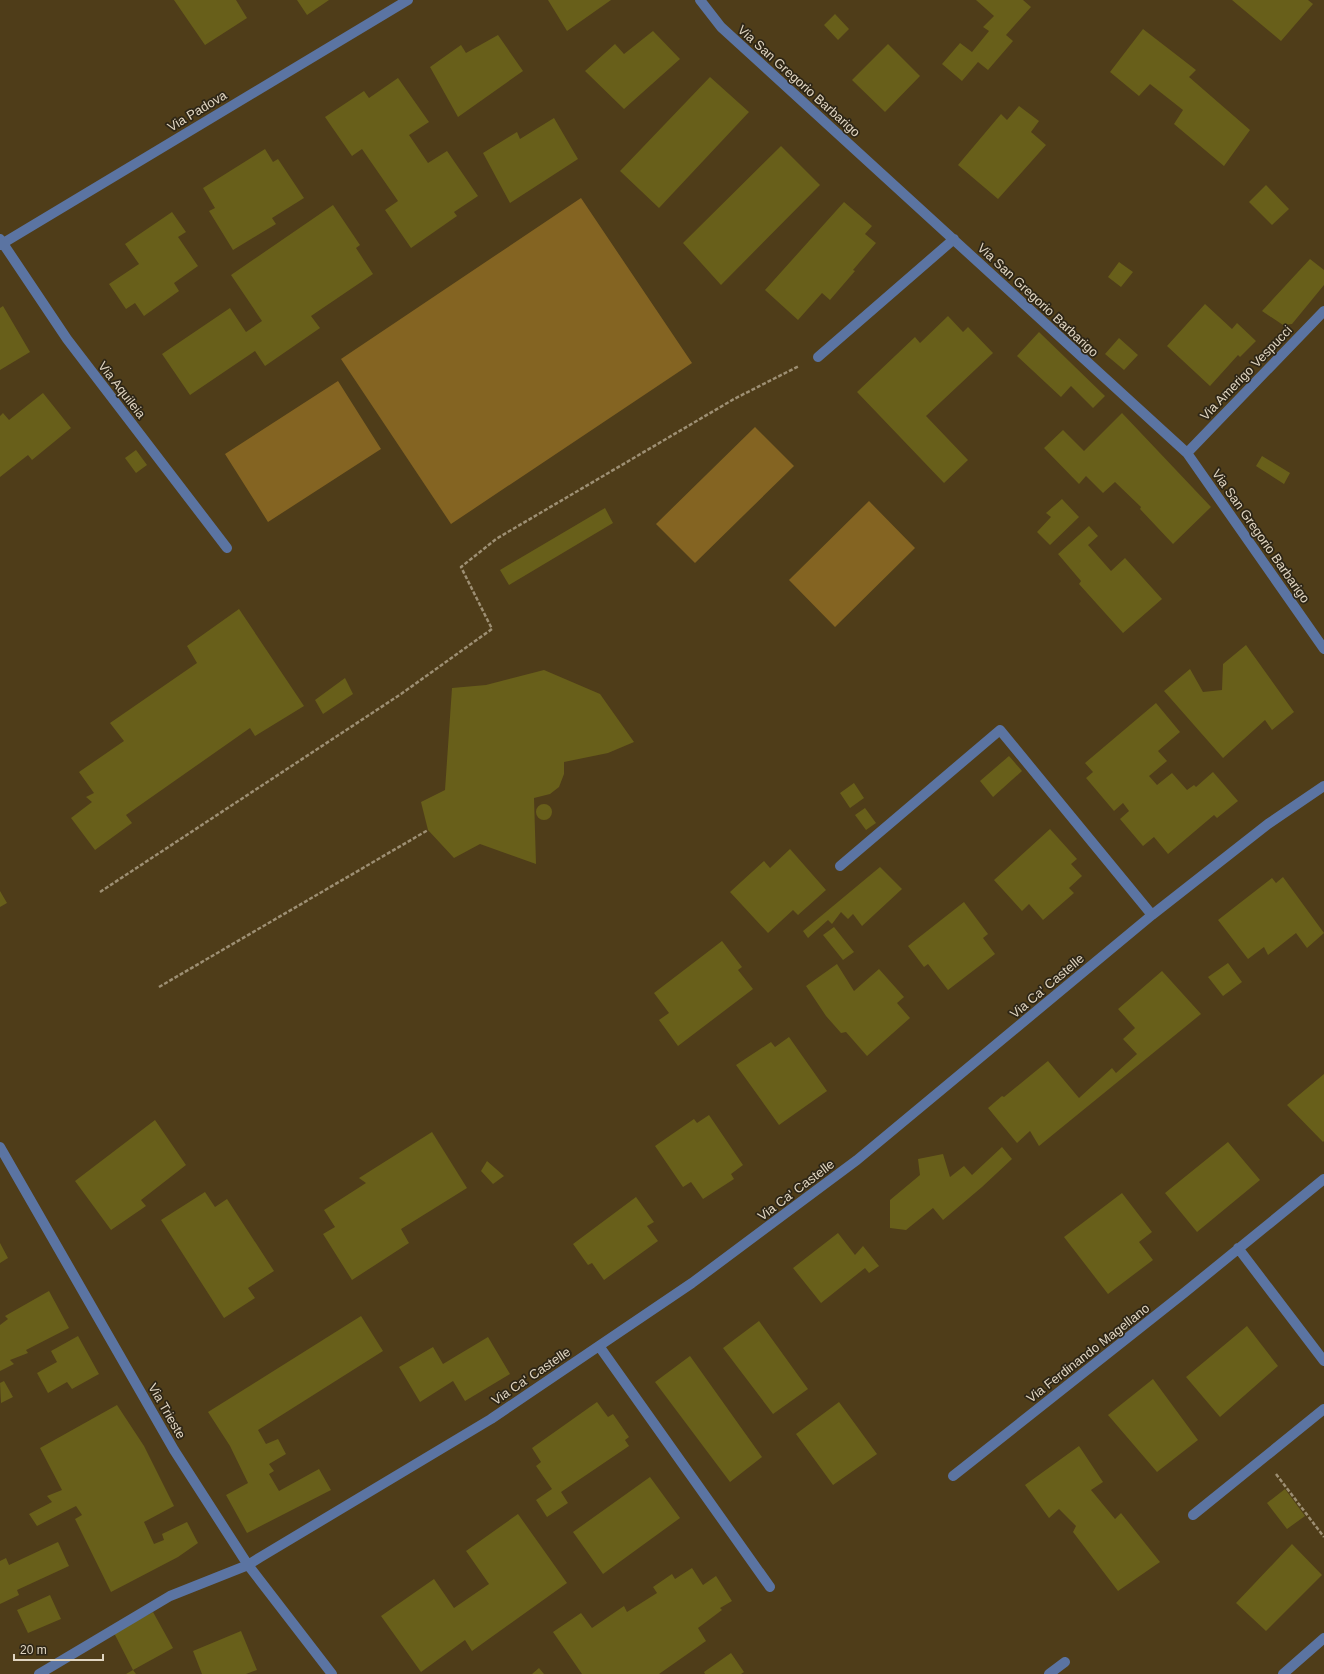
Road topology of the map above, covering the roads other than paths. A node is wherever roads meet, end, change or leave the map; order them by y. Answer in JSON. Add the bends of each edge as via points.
{"nodes":[{"id":1,"x":408,"y":0,"type":"edge"},
{"id":2,"x":700,"y":0,"type":"edge"},
{"id":3,"x":954,"y":239,"type":"junction"},
{"id":4,"x":1,"y":242,"type":"edge"},
{"id":5,"x":1324,"y":311,"type":"edge"},
{"id":6,"x":818,"y":357,"type":"road end"},
{"id":7,"x":1187,"y":453,"type":"junction"},
{"id":8,"x":227,"y":548,"type":"dead end"},
{"id":9,"x":1324,"y":649,"type":"edge"},
{"id":10,"x":1324,"y":786,"type":"edge"},
{"id":11,"x":840,"y":866,"type":"dead end"},
{"id":12,"x":1152,"y":915,"type":"junction"},
{"id":13,"x":0,"y":1148,"type":"edge"},
{"id":14,"x":1324,"y":1179,"type":"edge"},
{"id":15,"x":1238,"y":1248,"type":"junction"},
{"id":16,"x":599,"y":1346,"type":"junction"},
{"id":17,"x":1324,"y":1362,"type":"edge"},
{"id":18,"x":1324,"y":1409,"type":"edge"},
{"id":19,"x":953,"y":1476,"type":"dead end"},
{"id":20,"x":1193,"y":1515,"type":"dead end"},
{"id":21,"x":248,"y":1564,"type":"junction"},
{"id":22,"x":770,"y":1587,"type":"dead end"},
{"id":23,"x":1324,"y":1638,"type":"edge"},
{"id":24,"x":1065,"y":1662,"type":"dead end"},
{"id":25,"x":39,"y":1674,"type":"edge"},
{"id":26,"x":332,"y":1674,"type":"edge"},
{"id":27,"x":1049,"y":1674,"type":"edge"},
{"id":28,"x":1283,"y":1674,"type":"edge"}],
"edges":[{"from":1,"to":4,"type":"street","name":"Via Padova"},
{"from":2,"to":3,"type":"street","name":"Via San Gregorio Barbarigo","via":[[720,27]]},
{"from":3,"to":6,"type":"street"},
{"from":3,"to":7,"type":"street","name":"Via San Gregorio Barbarigo"},
{"from":4,"to":8,"type":"street","name":"Via Aquileia","via":[[67,339]]},
{"from":5,"to":7,"type":"street","name":"Via Amerigo Vespucci"},
{"from":7,"to":9,"type":"street","name":"Via San Gregorio Barbarigo"},
{"from":10,"to":12,"type":"street","name":"Via Ca' Castelle","via":[[1268,824]]},
{"from":11,"to":12,"type":"street","via":[[1000,730]]},
{"from":12,"to":16,"type":"street","name":"Via Ca' Castelle","via":[[857,1160],[692,1283]]},
{"from":13,"to":21,"type":"street","name":"Via Trieste","via":[[174,1450]]},
{"from":14,"to":15,"type":"street","name":"Via Ferdinando Magellano"},
{"from":15,"to":17,"type":"street"},
{"from":15,"to":19,"type":"street","name":"Via Ferdinando Magellano"},
{"from":16,"to":21,"type":"street","name":"Via Ca' Castelle","via":[[491,1419]]},
{"from":16,"to":22,"type":"street"},
{"from":18,"to":20,"type":"street"},
{"from":21,"to":25,"type":"street","name":"Via Ca' Castelle","via":[[170,1596]]},
{"from":21,"to":26,"type":"street","name":"Via Trieste"},
{"from":23,"to":28,"type":"street"},
{"from":24,"to":27,"type":"street"}]}
